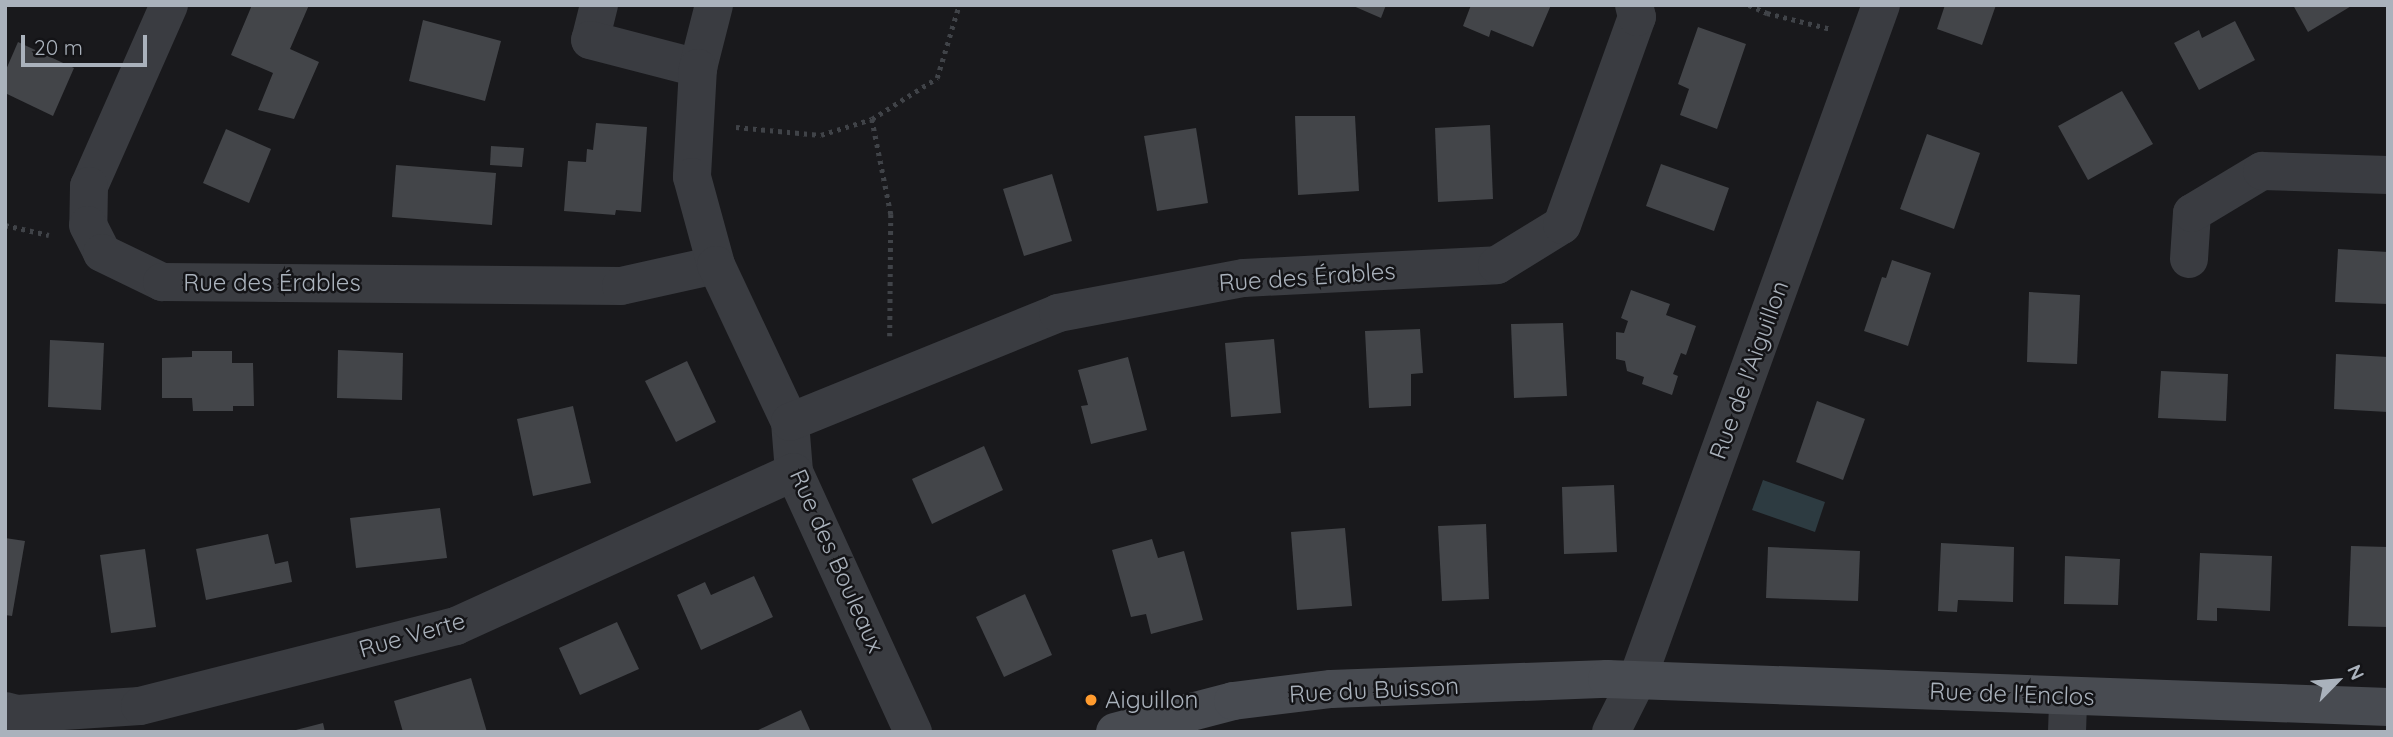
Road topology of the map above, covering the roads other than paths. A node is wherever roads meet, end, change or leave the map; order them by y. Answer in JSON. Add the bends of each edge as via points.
{"nodes":[{"id":1,"x":169,"y":5,"type":"edge"},
{"id":2,"x":599,"y":5,"type":"edge"},
{"id":3,"x":714,"y":5,"type":"edge"},
{"id":4,"x":1634,"y":5,"type":"edge"},
{"id":5,"x":1875,"y":22,"type":"edge"},
{"id":6,"x":698,"y":68,"type":"junction"},
{"id":7,"x":2388,"y":175,"type":"edge"},
{"id":8,"x":2189,"y":259,"type":"dead end"},
{"id":9,"x":716,"y":265,"type":"junction"},
{"id":10,"x":790,"y":422,"type":"junction"},
{"id":11,"x":794,"y":472,"type":"junction"},
{"id":12,"x":1637,"y":680,"type":"junction"},
{"id":13,"x":2388,"y":707,"type":"edge"},
{"id":14,"x":5,"y":711,"type":"edge"},
{"id":15,"x":2067,"y":714,"type":"edge"},
{"id":16,"x":913,"y":732,"type":"edge"},
{"id":17,"x":1115,"y":732,"type":"edge"},
{"id":18,"x":1611,"y":732,"type":"edge"}],
"edges":[{"from":1,"to":9,"type":"street","name":"Rue des Érables","via":[[89,186],[88,225],[102,253],[162,282],[621,286]]},
{"from":2,"to":6,"type":"street","via":[[590,40]]},
{"from":3,"to":6,"type":"street","name":"Rue des Bouleaux"},
{"from":4,"to":10,"type":"street","name":"Rue des Érables","via":[[1637,17],[1562,225],[1497,265],[1244,278],[1058,313]]},
{"from":5,"to":12,"type":"street","name":"Rue de l'Aiguillon"},
{"from":6,"to":9,"type":"street","name":"Rue des Bouleaux","via":[[692,177]]},
{"from":7,"to":8,"type":"street","via":[[2262,171],[2192,213]]},
{"from":9,"to":10,"type":"street","name":"Rue des Bouleaux"},
{"from":10,"to":11,"type":"street","name":"Rue des Bouleaux"},
{"from":11,"to":14,"type":"street","name":"Rue Verte","via":[[456,626],[140,706]]},
{"from":11,"to":16,"type":"street","name":"Rue des Bouleaux"},
{"from":12,"to":15,"type":"street","name":"Rue de l'Enclos"},
{"from":12,"to":17,"type":"street","name":"Rue du Buisson","via":[[1331,689],[1233,701]]},
{"from":12,"to":18,"type":"street","name":"Rue de l'Aiguillon"},
{"from":13,"to":15,"type":"street","name":"Rue de l'Enclos"}]}
